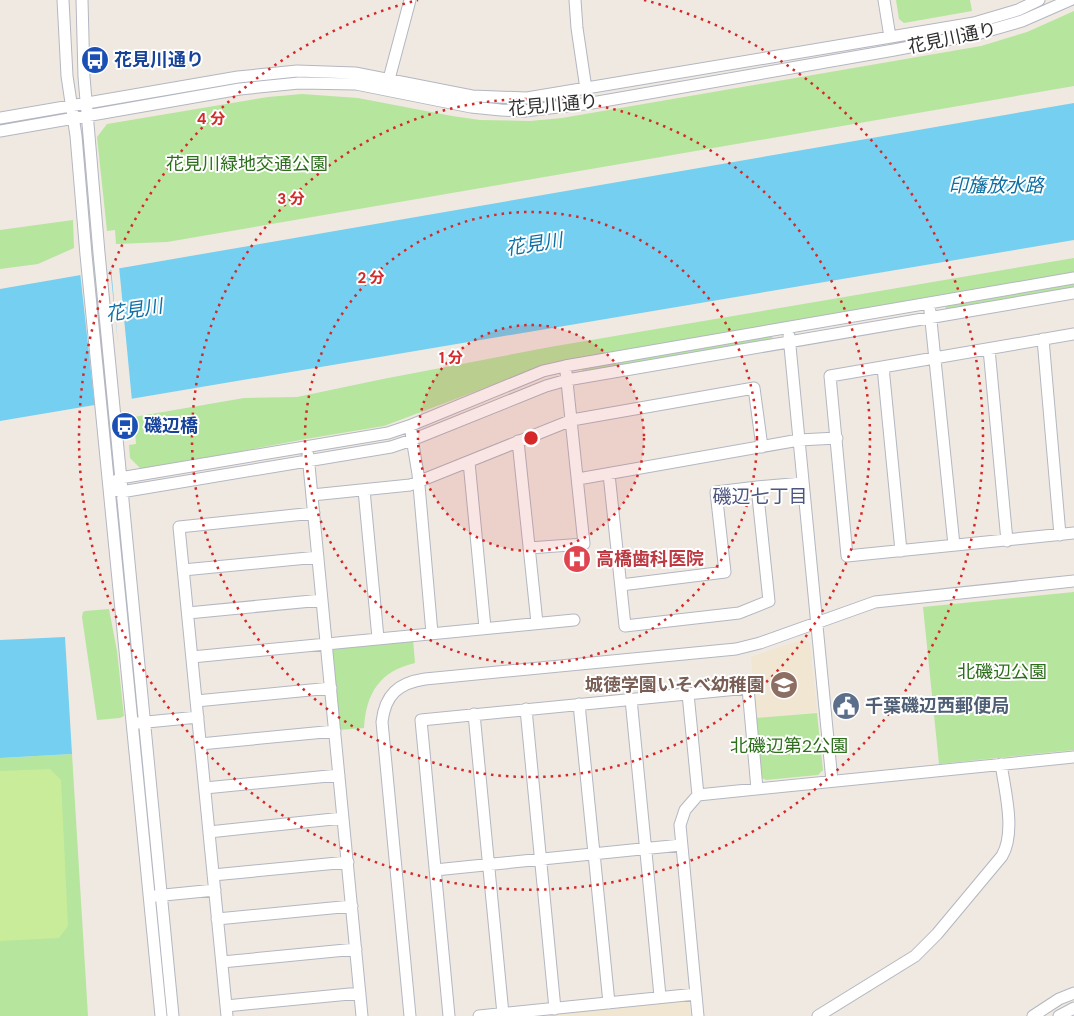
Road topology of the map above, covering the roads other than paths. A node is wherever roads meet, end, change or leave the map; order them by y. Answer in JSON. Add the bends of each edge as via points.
{"nodes":[{"id":1,"x":62,"y":0,"type":"edge"},
{"id":2,"x":82,"y":0,"type":"edge"},
{"id":3,"x":410,"y":0,"type":"edge"},
{"id":4,"x":576,"y":0,"type":"edge"},
{"id":5,"x":884,"y":0,"type":"edge"},
{"id":6,"x":1039,"y":0,"type":"edge"},
{"id":7,"x":1070,"y":0,"type":"edge"},
{"id":8,"x":890,"y":37,"type":"junction"},
{"id":9,"x":389,"y":79,"type":"junction"},
{"id":10,"x":586,"y":89,"type":"junction"},
{"id":11,"x":86,"y":103,"type":"junction"},
{"id":12,"x":71,"y":106,"type":"junction"},
{"id":13,"x":88,"y":116,"type":"junction"},
{"id":14,"x":0,"y":118,"type":"edge"},
{"id":15,"x":73,"y":118,"type":"junction"},
{"id":16,"x":0,"y":131,"type":"edge"},
{"id":17,"x":1074,"y":278,"type":"edge"},
{"id":18,"x":1074,"y":293,"type":"edge"},
{"id":19,"x":929,"y":304,"type":"junction"},
{"id":20,"x":931,"y":318,"type":"junction"},
{"id":21,"x":788,"y":327,"type":"junction"},
{"id":22,"x":1074,"y":334,"type":"edge"},
{"id":23,"x":1042,"y":339,"type":"junction"},
{"id":24,"x":790,"y":342,"type":"junction"},
{"id":25,"x":989,"y":349,"type":"junction"},
{"id":26,"x":936,"y":358,"type":"junction"},
{"id":27,"x":565,"y":366,"type":"junction"},
{"id":28,"x":883,"y":367,"type":"junction"},
{"id":29,"x":567,"y":380,"type":"junction"},
{"id":30,"x":572,"y":420,"type":"junction"},
{"id":31,"x":409,"y":426,"type":"junction"},
{"id":32,"x":836,"y":438,"type":"junction"},
{"id":33,"x":412,"y":440,"type":"junction"},
{"id":34,"x":799,"y":440,"type":"junction"},
{"id":35,"x":518,"y":441,"type":"junction"},
{"id":36,"x":307,"y":446,"type":"junction"},
{"id":37,"x":762,"y":447,"type":"junction"},
{"id":38,"x":309,"y":461,"type":"junction"},
{"id":39,"x":469,"y":462,"type":"junction"},
{"id":40,"x":609,"y":474,"type":"junction"},
{"id":41,"x":120,"y":478,"type":"junction"},
{"id":42,"x":578,"y":479,"type":"junction"},
{"id":43,"x":418,"y":482,"type":"junction"},
{"id":44,"x":803,"y":483,"type":"junction"},
{"id":45,"x":109,"y":486,"type":"junction"},
{"id":46,"x":757,"y":488,"type":"junction"},
{"id":47,"x":364,"y":490,"type":"junction"},
{"id":48,"x":121,"y":492,"type":"junction"},
{"id":49,"x":312,"y":495,"type":"junction"},
{"id":50,"x":314,"y":513,"type":"junction"},
{"id":51,"x":1074,"y":533,"type":"edge"},
{"id":52,"x":1060,"y":534,"type":"junction"},
{"id":53,"x":1007,"y":541,"type":"junction"},
{"id":54,"x":954,"y":545,"type":"junction"},
{"id":55,"x":529,"y":548,"type":"junction"},
{"id":56,"x":901,"y":551,"type":"junction"},
{"id":57,"x":318,"y":557,"type":"junction"},
{"id":58,"x":183,"y":570,"type":"junction"},
{"id":59,"x":1074,"y":580,"type":"edge"},
{"id":60,"x":620,"y":585,"type":"junction"},
{"id":61,"x":322,"y":600,"type":"junction"},
{"id":62,"x":188,"y":613,"type":"junction"},
{"id":63,"x":574,"y":620,"type":"dead end"},
{"id":64,"x":816,"y":622,"type":"junction"},
{"id":65,"x":537,"y":623,"type":"junction"},
{"id":66,"x":485,"y":628,"type":"junction"},
{"id":67,"x":432,"y":633,"type":"junction"},
{"id":68,"x":378,"y":638,"type":"junction"},
{"id":69,"x":326,"y":644,"type":"junction"},
{"id":70,"x":192,"y":657,"type":"junction"},
{"id":71,"x":331,"y":688,"type":"junction"},
{"id":72,"x":688,"y":694,"type":"junction"},
{"id":73,"x":632,"y":699,"type":"junction"},
{"id":74,"x":196,"y":701,"type":"junction"},
{"id":75,"x":579,"y":704,"type":"junction"},
{"id":76,"x":526,"y":710,"type":"junction"},
{"id":77,"x":474,"y":714,"type":"junction"},
{"id":78,"x":198,"y":717,"type":"junction"},
{"id":79,"x":138,"y":723,"type":"junction"},
{"id":80,"x":335,"y":731,"type":"junction"},
{"id":81,"x":200,"y":744,"type":"junction"},
{"id":82,"x":1074,"y":757,"type":"edge"},
{"id":83,"x":1001,"y":764,"type":"junction"},
{"id":84,"x":339,"y":775,"type":"junction"},
{"id":85,"x":832,"y":781,"type":"junction"},
{"id":86,"x":205,"y":788,"type":"junction"},
{"id":87,"x":757,"y":789,"type":"junction"},
{"id":88,"x":698,"y":795,"type":"junction"},
{"id":89,"x":344,"y":818,"type":"junction"},
{"id":90,"x":209,"y":832,"type":"junction"},
{"id":91,"x":681,"y":845,"type":"junction"},
{"id":92,"x":646,"y":849,"type":"junction"},
{"id":93,"x":594,"y":854,"type":"junction"},
{"id":94,"x":540,"y":859,"type":"junction"},
{"id":95,"x":348,"y":862,"type":"junction"},
{"id":96,"x":489,"y":864,"type":"junction"},
{"id":97,"x":435,"y":870,"type":"junction"},
{"id":98,"x":213,"y":875,"type":"junction"},
{"id":99,"x":214,"y":890,"type":"junction"},
{"id":100,"x":161,"y":895,"type":"junction"},
{"id":101,"x":149,"y":896,"type":"junction"},
{"id":102,"x":352,"y":906,"type":"junction"},
{"id":103,"x":217,"y":919,"type":"junction"},
{"id":104,"x":356,"y":949,"type":"junction"},
{"id":105,"x":222,"y":962,"type":"junction"},
{"id":106,"x":360,"y":993,"type":"junction"},
{"id":107,"x":1074,"y":993,"type":"edge"},
{"id":108,"x":696,"y":994,"type":"junction"},
{"id":109,"x":660,"y":996,"type":"junction"},
{"id":110,"x":609,"y":1003,"type":"junction"},
{"id":111,"x":555,"y":1008,"type":"junction"},
{"id":112,"x":1074,"y":1008,"type":"edge"},
{"id":113,"x":226,"y":1011,"type":"edge"},
{"id":114,"x":503,"y":1014,"type":"junction"},
{"id":115,"x":161,"y":1016,"type":"edge"},
{"id":116,"x":173,"y":1016,"type":"edge"},
{"id":117,"x":362,"y":1016,"type":"edge"},
{"id":118,"x":410,"y":1016,"type":"edge"},
{"id":119,"x":449,"y":1016,"type":"edge"},
{"id":120,"x":479,"y":1016,"type":"edge"},
{"id":121,"x":698,"y":1016,"type":"edge"},
{"id":122,"x":818,"y":1016,"type":"edge"},
{"id":123,"x":1033,"y":1016,"type":"edge"},
{"id":124,"x":1059,"y":1016,"type":"edge"}],
"edges":[{"from":1,"to":12,"type":"street"},
{"from":2,"to":11,"type":"street"},
{"from":3,"to":9,"type":"street"},
{"from":4,"to":10,"type":"street","via":[[576,28]]},
{"from":5,"to":8,"type":"street"},
{"from":6,"to":8,"type":"street","name":"花見川通り","via":[[974,23]]},
{"from":7,"to":13,"type":"street","name":"花見川通り","via":[[1022,21],[978,34],[549,109],[494,110],[356,84],[299,83],[240,89]]},
{"from":8,"to":10,"type":"street","name":"花見川通り"},
{"from":9,"to":10,"type":"street","name":"花見川通り","via":[[472,96],[503,98],[527,98]]},
{"from":9,"to":11,"type":"street","name":"花見川通り","via":[[355,73],[297,71],[238,77]]},
{"from":11,"to":12,"type":"street","name":"花見川通り"},
{"from":11,"to":13,"type":"street"},
{"from":12,"to":14,"type":"street","name":"花見川通り"},
{"from":12,"to":15,"type":"street"},
{"from":13,"to":15,"type":"street","name":"花見川通り"},
{"from":13,"to":41,"type":"street"},
{"from":15,"to":16,"type":"street","name":"花見川通り"},
{"from":15,"to":45,"type":"street"},
{"from":17,"to":19,"type":"street"},
{"from":18,"to":20,"type":"street"},
{"from":19,"to":20,"type":"street"},
{"from":19,"to":21,"type":"street"},
{"from":20,"to":24,"type":"street"},
{"from":20,"to":26,"type":"street"},
{"from":21,"to":24,"type":"street"},
{"from":21,"to":27,"type":"street"},
{"from":22,"to":23,"type":"street"},
{"from":23,"to":25,"type":"street"},
{"from":23,"to":52,"type":"street"},
{"from":24,"to":29,"type":"street"},
{"from":24,"to":34,"type":"street"},
{"from":25,"to":26,"type":"street"},
{"from":25,"to":53,"type":"street"},
{"from":26,"to":28,"type":"street"},
{"from":26,"to":54,"type":"street"},
{"from":27,"to":29,"type":"street"},
{"from":27,"to":31,"type":"street","via":[[543,371]]},
{"from":28,"to":32,"type":"street","via":[[830,376]]},
{"from":28,"to":56,"type":"street"},
{"from":29,"to":30,"type":"street"},
{"from":29,"to":33,"type":"street"},
{"from":30,"to":35,"type":"street"},
{"from":30,"to":37,"type":"street","via":[[754,388]]},
{"from":30,"to":42,"type":"street"},
{"from":31,"to":33,"type":"street"},
{"from":31,"to":36,"type":"street"},
{"from":32,"to":34,"type":"street"},
{"from":32,"to":56,"type":"street","via":[[848,556]]},
{"from":33,"to":38,"type":"street","via":[[391,447]]},
{"from":33,"to":43,"type":"street"},
{"from":34,"to":37,"type":"street"},
{"from":34,"to":44,"type":"street"},
{"from":35,"to":39,"type":"street"},
{"from":35,"to":55,"type":"street"},
{"from":36,"to":38,"type":"street"},
{"from":36,"to":41,"type":"street"},
{"from":37,"to":40,"type":"street"},
{"from":38,"to":48,"type":"street"},
{"from":38,"to":49,"type":"street"},
{"from":39,"to":43,"type":"street"},
{"from":39,"to":66,"type":"street"},
{"from":40,"to":42,"type":"street"},
{"from":40,"to":60,"type":"street"},
{"from":41,"to":45,"type":"street"},
{"from":41,"to":48,"type":"street"},
{"from":42,"to":55,"type":"street","via":[[584,544]]},
{"from":43,"to":47,"type":"street"},
{"from":43,"to":67,"type":"street"},
{"from":44,"to":46,"type":"street"},
{"from":44,"to":64,"type":"street"},
{"from":45,"to":48,"type":"street"},
{"from":45,"to":79,"type":"street"},
{"from":46,"to":60,"type":"street","via":[[716,492],[725,572]]},
{"from":46,"to":60,"type":"street","via":[[768,601],[739,614],[625,626]]},
{"from":47,"to":49,"type":"street"},
{"from":47,"to":68,"type":"street"},
{"from":48,"to":79,"type":"street"},
{"from":49,"to":50,"type":"street"},
{"from":50,"to":57,"type":"street"},
{"from":50,"to":58,"type":"street","via":[[179,527]]},
{"from":51,"to":52,"type":"street"},
{"from":52,"to":53,"type":"street"},
{"from":53,"to":54,"type":"street"},
{"from":54,"to":56,"type":"street"},
{"from":55,"to":65,"type":"street"},
{"from":57,"to":58,"type":"street"},
{"from":57,"to":61,"type":"street"},
{"from":58,"to":62,"type":"street"},
{"from":59,"to":64,"type":"street","via":[[893,599]]},
{"from":61,"to":62,"type":"street"},
{"from":61,"to":69,"type":"street"},
{"from":62,"to":70,"type":"street"},
{"from":63,"to":65,"type":"street"},
{"from":64,"to":85,"type":"street"},
{"from":64,"to":118,"type":"street","via":[[760,643],[736,648],[425,679],[402,685],[393,693],[386,703],[382,722]]},
{"from":65,"to":66,"type":"street"},
{"from":66,"to":67,"type":"street"},
{"from":67,"to":68,"type":"street"},
{"from":68,"to":69,"type":"street"},
{"from":69,"to":70,"type":"street"},
{"from":69,"to":71,"type":"street"},
{"from":70,"to":74,"type":"street"},
{"from":71,"to":74,"type":"street"},
{"from":71,"to":80,"type":"street"},
{"from":72,"to":73,"type":"street"},
{"from":72,"to":87,"type":"street","via":[[748,688]]},
{"from":72,"to":88,"type":"street"},
{"from":73,"to":75,"type":"street"},
{"from":73,"to":92,"type":"street"},
{"from":74,"to":78,"type":"street"},
{"from":75,"to":76,"type":"street"},
{"from":75,"to":93,"type":"street"},
{"from":76,"to":77,"type":"street"},
{"from":76,"to":94,"type":"street"},
{"from":77,"to":96,"type":"street"},
{"from":77,"to":97,"type":"street","via":[[421,720]]},
{"from":78,"to":79,"type":"street"},
{"from":78,"to":81,"type":"street"},
{"from":79,"to":100,"type":"street"},
{"from":79,"to":101,"type":"street"},
{"from":80,"to":81,"type":"street"},
{"from":80,"to":84,"type":"street"},
{"from":81,"to":86,"type":"street"},
{"from":82,"to":83,"type":"street"},
{"from":83,"to":85,"type":"street"},
{"from":83,"to":122,"type":"street","via":[[1009,834],[1002,856],[916,956]]},
{"from":84,"to":86,"type":"street"},
{"from":84,"to":89,"type":"street"},
{"from":85,"to":87,"type":"street"},
{"from":86,"to":90,"type":"street"},
{"from":87,"to":88,"type":"street"},
{"from":88,"to":91,"type":"street","via":[[682,816]]},
{"from":89,"to":90,"type":"street"},
{"from":89,"to":95,"type":"street"},
{"from":90,"to":98,"type":"street"},
{"from":91,"to":92,"type":"street"},
{"from":91,"to":108,"type":"street"},
{"from":92,"to":93,"type":"street"},
{"from":92,"to":109,"type":"street"},
{"from":93,"to":94,"type":"street"},
{"from":93,"to":110,"type":"street"},
{"from":94,"to":96,"type":"street"},
{"from":94,"to":111,"type":"street"},
{"from":95,"to":98,"type":"street"},
{"from":95,"to":102,"type":"street"},
{"from":96,"to":97,"type":"street"},
{"from":96,"to":114,"type":"street"},
{"from":97,"to":119,"type":"street"},
{"from":98,"to":99,"type":"street"},
{"from":99,"to":100,"type":"street"},
{"from":99,"to":103,"type":"street"},
{"from":100,"to":101,"type":"street"},
{"from":100,"to":116,"type":"street"},
{"from":101,"to":115,"type":"street"},
{"from":102,"to":103,"type":"street"},
{"from":102,"to":104,"type":"street"},
{"from":103,"to":105,"type":"street"},
{"from":104,"to":105,"type":"street"},
{"from":104,"to":106,"type":"street"},
{"from":105,"to":113,"type":"street"},
{"from":106,"to":113,"type":"street"},
{"from":106,"to":117,"type":"street"},
{"from":107,"to":123,"type":"street"},
{"from":108,"to":109,"type":"street"},
{"from":108,"to":121,"type":"street"},
{"from":109,"to":110,"type":"street"},
{"from":110,"to":111,"type":"street"},
{"from":111,"to":114,"type":"street"},
{"from":112,"to":124,"type":"street"},
{"from":114,"to":120,"type":"street"}]}
